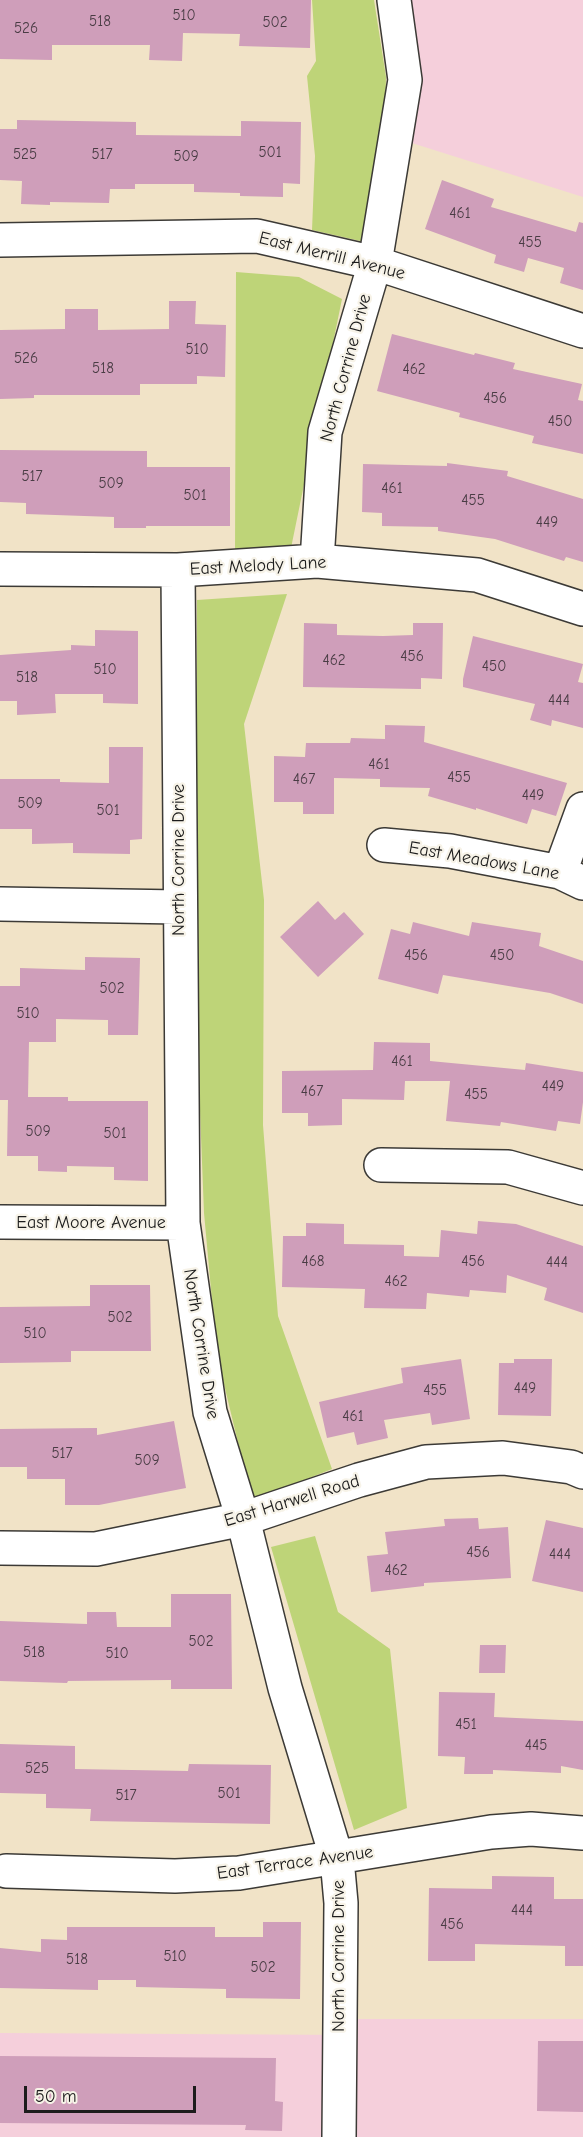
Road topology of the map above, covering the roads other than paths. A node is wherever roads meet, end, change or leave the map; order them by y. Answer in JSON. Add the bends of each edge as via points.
{"nodes":[{"id":1,"x":394,"y":0,"type":"edge"},
{"id":2,"x":0,"y":240,"type":"edge"},
{"id":3,"x":375,"y":263,"type":"junction"},
{"id":4,"x":583,"y":331,"type":"edge"},
{"id":5,"x":317,"y":561,"type":"junction"},
{"id":6,"x":0,"y":569,"type":"edge"},
{"id":7,"x":178,"y":570,"type":"junction"},
{"id":8,"x":583,"y":609,"type":"edge"},
{"id":9,"x":583,"y":809,"type":"edge"},
{"id":10,"x":384,"y":845,"type":"dead end"},
{"id":11,"x":571,"y":878,"type":"edge"},
{"id":12,"x":0,"y":904,"type":"edge"},
{"id":13,"x":179,"y":907,"type":"junction"},
{"id":14,"x":381,"y":1165,"type":"dead end"},
{"id":15,"x":583,"y":1188,"type":"edge"},
{"id":16,"x":0,"y":1222,"type":"edge"},
{"id":17,"x":183,"y":1223,"type":"junction"},
{"id":18,"x":583,"y":1472,"type":"edge"},
{"id":19,"x":243,"y":1519,"type":"junction"},
{"id":20,"x":0,"y":1548,"type":"edge"},
{"id":21,"x":583,"y":1833,"type":"edge"},
{"id":22,"x":337,"y":1859,"type":"junction"},
{"id":23,"x":6,"y":1871,"type":"dead end"},
{"id":24,"x":339,"y":2137,"type":"edge"}],
"edges":[{"from":1,"to":3,"type":"street","name":"North Corrine Drive","via":[[405,80]]},
{"from":2,"to":3,"type":"street","name":"East Merrill Avenue","via":[[257,236]]},
{"from":3,"to":4,"type":"street","name":"East Merrill Avenue"},
{"from":3,"to":5,"type":"street","name":"North Corrine Drive","via":[[325,432]]},
{"from":5,"to":7,"type":"street","name":"East Melody Lane"},
{"from":5,"to":8,"type":"street","name":"East Melody Lane","via":[[477,575]]},
{"from":6,"to":7,"type":"street","name":"East Melody Lane"},
{"from":7,"to":13,"type":"street","name":"North Corrine Drive"},
{"from":9,"to":11,"type":"street"},
{"from":10,"to":11,"type":"street","name":"East Meadows Lane","via":[[450,851]]},
{"from":12,"to":13,"type":"street"},
{"from":13,"to":17,"type":"street","name":"North Corrine Drive"},
{"from":14,"to":15,"type":"street","via":[[508,1167]]},
{"from":16,"to":17,"type":"street","name":"East Moore Avenue"},
{"from":17,"to":19,"type":"street","name":"North Corrine Drive","via":[[210,1412]]},
{"from":18,"to":19,"type":"street","name":"East Harwell Road","via":[[503,1458],[426,1462]]},
{"from":19,"to":20,"type":"street","name":"East Harwell Road","via":[[96,1550]]},
{"from":19,"to":22,"type":"street","name":"North Corrine Drive","via":[[285,1688]]},
{"from":21,"to":22,"type":"street","name":"East Terrace Avenue","via":[[531,1829],[491,1832]]},
{"from":22,"to":23,"type":"street","name":"East Terrace Avenue","via":[[239,1873],[175,1876]]},
{"from":22,"to":24,"type":"street","name":"North Corrine Drive","via":[[341,1903]]}]}
